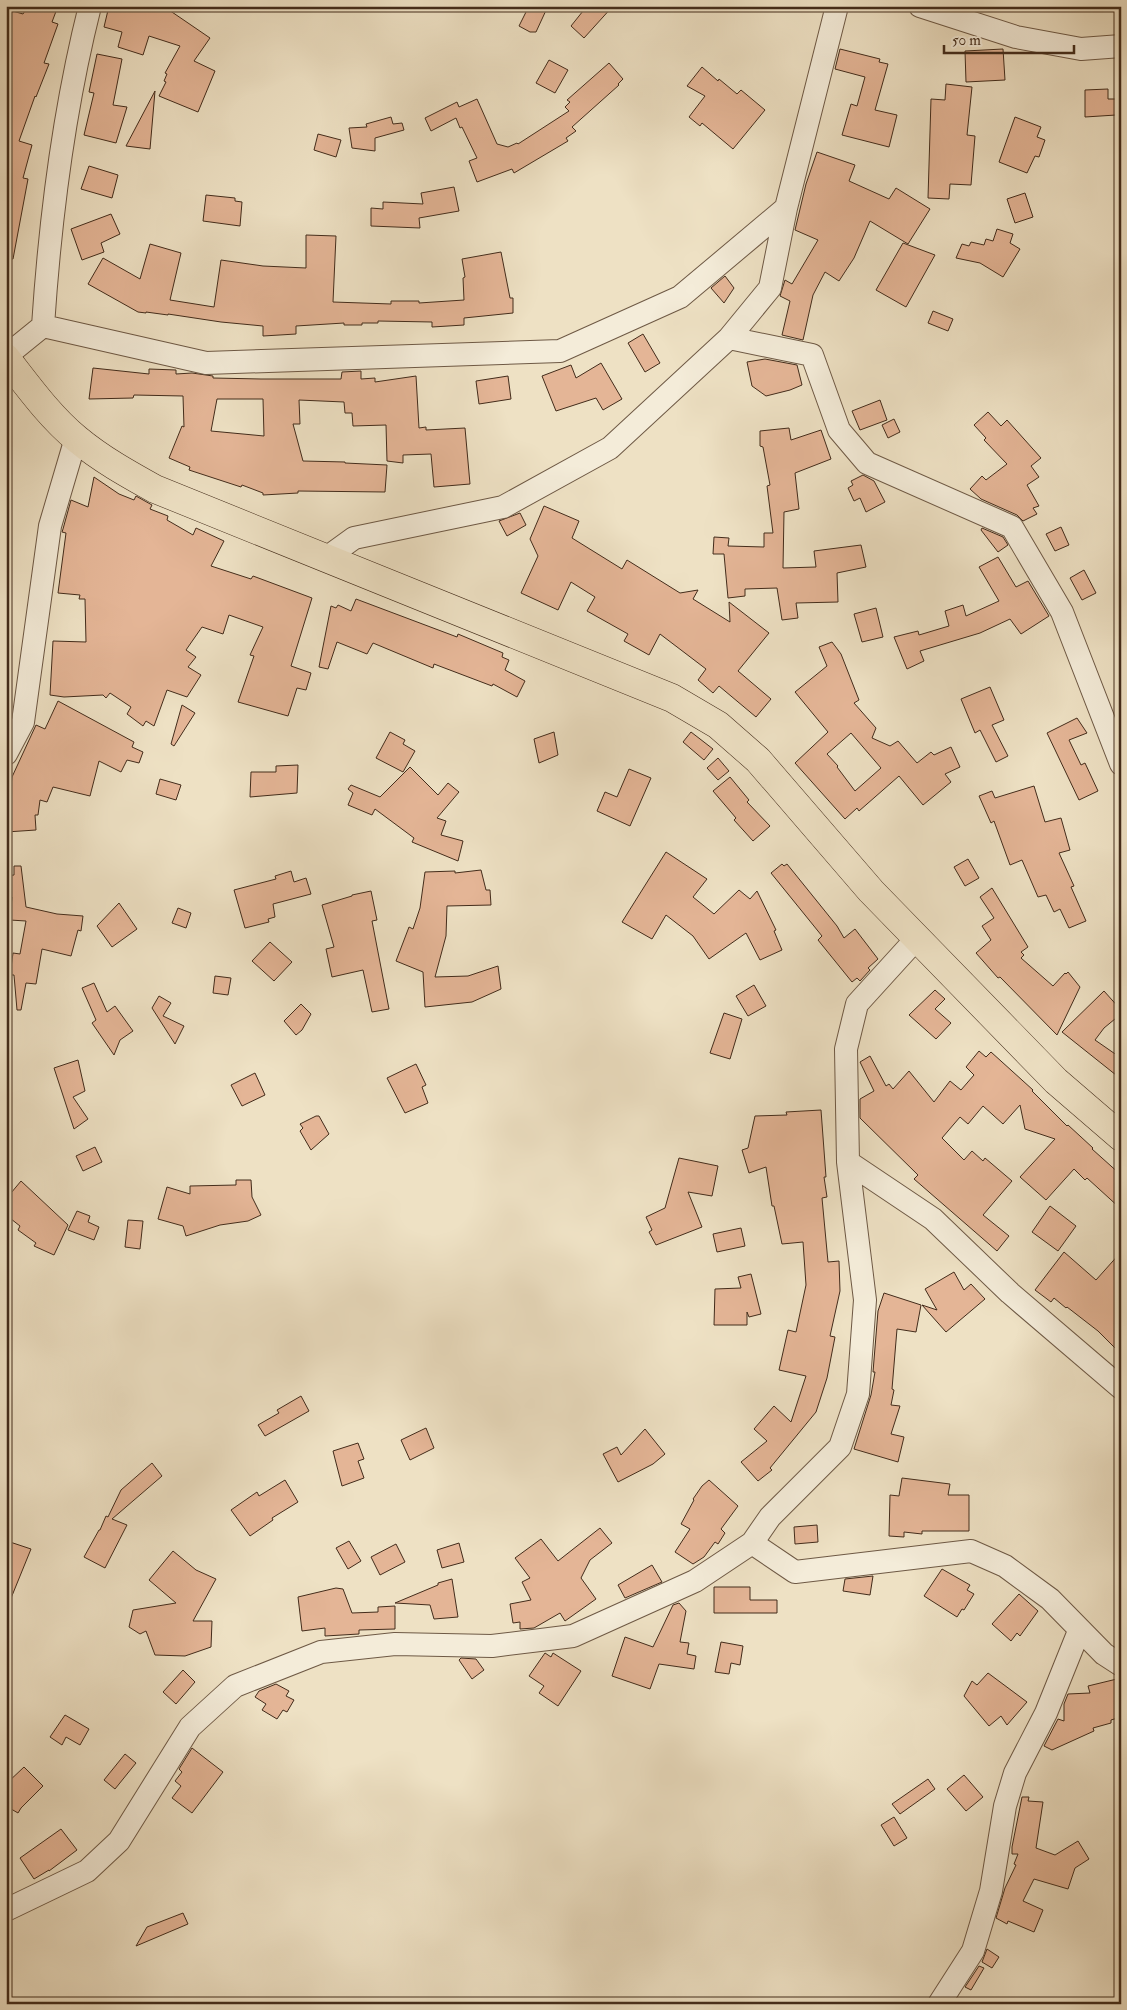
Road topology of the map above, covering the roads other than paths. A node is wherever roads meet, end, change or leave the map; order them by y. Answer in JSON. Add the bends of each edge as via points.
{"nodes":[{"id":1,"x":90,"y":6,"type":"edge"},
{"id":2,"x":837,"y":6,"type":"edge"},
{"id":3,"x":920,"y":6,"type":"edge"},
{"id":4,"x":1121,"y":46,"type":"edge"},
{"id":5,"x":786,"y":208,"type":"junction"},
{"id":6,"x":43,"y":326,"type":"junction"},
{"id":7,"x":729,"y":338,"type":"junction"},
{"id":8,"x":6,"y":357,"type":"edge"},
{"id":9,"x":76,"y":438,"type":"junction"},
{"id":10,"x":325,"y":559,"type":"junction"},
{"id":11,"x":6,"y":754,"type":"edge"},
{"id":12,"x":1121,"y":764,"type":"edge"},
{"id":13,"x":917,"y":938,"type":"junction"},
{"id":14,"x":1121,"y":1137,"type":"edge"},
{"id":15,"x":848,"y":1162,"type":"junction"},
{"id":16,"x":1121,"y":1388,"type":"edge"},
{"id":17,"x":752,"y":1543,"type":"junction"},
{"id":18,"x":1079,"y":1631,"type":"junction"},
{"id":19,"x":1121,"y":1664,"type":"edge"},
{"id":20,"x":6,"y":1910,"type":"edge"},
{"id":21,"x":939,"y":2004,"type":"edge"}],
"edges":[{"from":1,"to":6,"type":"street","via":[[76,62],[66,129],[48,253]]},
{"from":2,"to":5,"type":"street"},
{"from":3,"to":4,"type":"street","via":[[1016,38],[1081,49]]},
{"from":5,"to":6,"type":"street","via":[[680,297],[560,351],[206,363]]},
{"from":5,"to":7,"type":"street","via":[[770,288]]},
{"from":6,"to":8,"type":"street"},
{"from":7,"to":10,"type":"street","via":[[610,448],[560,476],[503,507],[354,538]]},
{"from":7,"to":12,"type":"street","via":[[812,356],[839,430],[867,463],[1012,527],[1062,612]]},
{"from":8,"to":9,"type":"highway","via":[[37,397]]},
{"from":9,"to":10,"type":"highway","via":[[106,461],[155,489]]},
{"from":9,"to":11,"type":"street","via":[[50,526],[23,722]]},
{"from":10,"to":13,"type":"highway","via":[[672,698],[718,725],[758,760],[844,862]]},
{"from":13,"to":14,"type":"highway","via":[[1056,1081]]},
{"from":13,"to":15,"type":"street","via":[[857,1004],[846,1049]]},
{"from":15,"to":16,"type":"street","via":[[933,1219],[1010,1293]]},
{"from":15,"to":17,"type":"street","via":[[865,1300],[858,1394],[840,1447],[770,1518]]},
{"from":17,"to":18,"type":"street","via":[[795,1572],[971,1551],[1005,1566],[1050,1599]]},
{"from":17,"to":20,"type":"street","via":[[695,1581],[573,1636],[492,1646],[395,1644],[321,1652],[235,1686],[190,1727],[119,1841],[87,1871]]},
{"from":18,"to":19,"type":"street","via":[[1104,1654]]},
{"from":18,"to":21,"type":"street","via":[[1046,1713],[1015,1773],[1005,1806],[991,1891],[973,1951]]}]}
